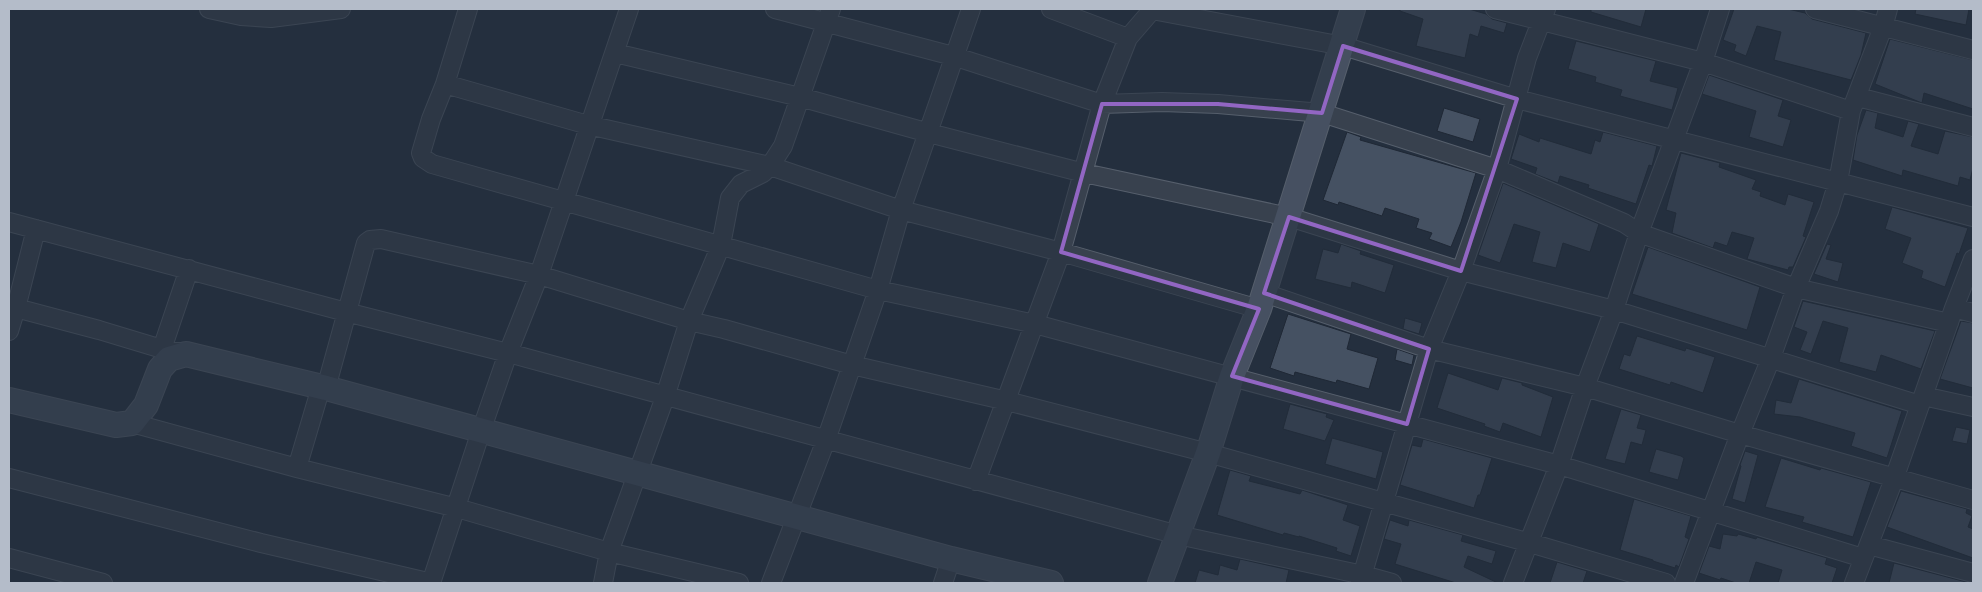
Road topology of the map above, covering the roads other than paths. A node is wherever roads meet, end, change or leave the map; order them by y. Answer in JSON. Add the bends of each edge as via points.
{"nodes":[{"id":1,"x":209,"y":9,"type":"edge"},
{"id":2,"x":341,"y":9,"type":"edge"},
{"id":3,"x":468,"y":9,"type":"edge"},
{"id":4,"x":629,"y":9,"type":"edge"},
{"id":5,"x":775,"y":9,"type":"edge"},
{"id":6,"x":971,"y":9,"type":"edge"},
{"id":7,"x":1051,"y":9,"type":"edge"},
{"id":8,"x":1152,"y":9,"type":"edge"},
{"id":9,"x":1353,"y":9,"type":"edge"},
{"id":10,"x":1495,"y":9,"type":"edge"},
{"id":11,"x":1720,"y":9,"type":"edge"},
{"id":12,"x":1815,"y":9,"type":"edge"},
{"id":13,"x":1888,"y":9,"type":"edge"},
{"id":14,"x":829,"y":15,"type":"edge"},
{"id":15,"x":1544,"y":15,"type":"edge"},
{"id":16,"x":1883,"y":27,"type":"junction"},
{"id":17,"x":1128,"y":38,"type":"junction"},
{"id":18,"x":1343,"y":46,"type":"junction"},
{"id":19,"x":1973,"y":50,"type":"edge"},
{"id":20,"x":614,"y":53,"type":"junction"},
{"id":21,"x":953,"y":56,"type":"junction"},
{"id":22,"x":1703,"y":62,"type":"junction"},
{"id":23,"x":446,"y":84,"type":"junction"},
{"id":24,"x":800,"y":97,"type":"junction"},
{"id":25,"x":1517,"y":99,"type":"junction"},
{"id":26,"x":1102,"y":104,"type":"junction"},
{"id":27,"x":1854,"y":104,"type":"junction"},
{"id":28,"x":1322,"y":113,"type":"junction"},
{"id":29,"x":588,"y":125,"type":"junction"},
{"id":30,"x":1973,"y":127,"type":"edge"},
{"id":31,"x":929,"y":133,"type":"junction"},
{"id":32,"x":1673,"y":140,"type":"junction"},
{"id":33,"x":770,"y":166,"type":"junction"},
{"id":34,"x":1497,"y":169,"type":"junction"},
{"id":35,"x":1084,"y":174,"type":"junction"},
{"id":36,"x":1838,"y":182,"type":"junction"},
{"id":37,"x":564,"y":200,"type":"junction"},
{"id":38,"x":901,"y":210,"type":"junction"},
{"id":39,"x":1289,"y":216,"type":"junction"},
{"id":40,"x":1973,"y":217,"type":"edge"},
{"id":41,"x":9,"y":222,"type":"edge"},
{"id":42,"x":36,"y":229,"type":"junction"},
{"id":43,"x":1639,"y":233,"type":"junction"},
{"id":44,"x":720,"y":245,"type":"junction"},
{"id":45,"x":1061,"y":252,"type":"junction"},
{"id":46,"x":1973,"y":259,"type":"edge"},
{"id":47,"x":189,"y":269,"type":"junction"},
{"id":48,"x":1460,"y":271,"type":"junction"},
{"id":49,"x":539,"y":275,"type":"junction"},
{"id":50,"x":1796,"y":288,"type":"junction"},
{"id":51,"x":878,"y":290,"type":"junction"},
{"id":52,"x":1262,"y":301,"type":"junction"},
{"id":53,"x":16,"y":308,"type":"junction"},
{"id":54,"x":1614,"y":310,"type":"junction"},
{"id":55,"x":346,"y":312,"type":"junction"},
{"id":56,"x":1973,"y":314,"type":"edge"},
{"id":57,"x":1951,"y":316,"type":"junction"},
{"id":58,"x":689,"y":321,"type":"junction"},
{"id":59,"x":1035,"y":324,"type":"junction"},
{"id":60,"x":9,"y":332,"type":"edge"},
{"id":61,"x":162,"y":349,"type":"junction"},
{"id":62,"x":1429,"y":350,"type":"junction"},
{"id":63,"x":508,"y":353,"type":"junction"},
{"id":64,"x":186,"y":354,"type":"junction"},
{"id":65,"x":1771,"y":358,"type":"junction"},
{"id":66,"x":852,"y":365,"type":"junction"},
{"id":67,"x":1232,"y":376,"type":"junction"},
{"id":68,"x":324,"y":387,"type":"junction"},
{"id":69,"x":1585,"y":387,"type":"junction"},
{"id":70,"x":665,"y":397,"type":"junction"},
{"id":71,"x":9,"y":400,"type":"edge"},
{"id":72,"x":1922,"y":400,"type":"junction"},
{"id":73,"x":1007,"y":401,"type":"junction"},
{"id":74,"x":1973,"y":407,"type":"edge"},
{"id":75,"x":132,"y":423,"type":"junction"},
{"id":76,"x":1408,"y":424,"type":"junction"},
{"id":77,"x":481,"y":431,"type":"junction"},
{"id":78,"x":1740,"y":434,"type":"junction"},
{"id":79,"x":826,"y":440,"type":"junction"},
{"id":80,"x":1208,"y":453,"type":"junction"},
{"id":81,"x":1559,"y":465,"type":"junction"},
{"id":82,"x":297,"y":468,"type":"junction"},
{"id":83,"x":636,"y":474,"type":"junction"},
{"id":84,"x":9,"y":478,"type":"edge"},
{"id":85,"x":1894,"y":479,"type":"junction"},
{"id":86,"x":976,"y":481,"type":"junction"},
{"id":87,"x":1973,"y":500,"type":"edge"},
{"id":88,"x":1385,"y":502,"type":"junction"},
{"id":89,"x":457,"y":508,"type":"junction"},
{"id":90,"x":1711,"y":511,"type":"junction"},
{"id":91,"x":797,"y":516,"type":"junction"},
{"id":92,"x":1178,"y":535,"type":"junction"},
{"id":93,"x":1530,"y":543,"type":"junction"},
{"id":94,"x":609,"y":552,"type":"junction"},
{"id":95,"x":1866,"y":552,"type":"junction"},
{"id":96,"x":9,"y":558,"type":"edge"},
{"id":97,"x":951,"y":559,"type":"junction"},
{"id":98,"x":1973,"y":573,"type":"edge"},
{"id":99,"x":1361,"y":579,"type":"edge"},
{"id":100,"x":96,"y":582,"type":"edge"},
{"id":101,"x":431,"y":583,"type":"edge"},
{"id":102,"x":603,"y":583,"type":"edge"},
{"id":103,"x":738,"y":583,"type":"edge"},
{"id":104,"x":771,"y":583,"type":"edge"},
{"id":105,"x":943,"y":583,"type":"edge"},
{"id":106,"x":1051,"y":583,"type":"edge"},
{"id":107,"x":1160,"y":583,"type":"edge"},
{"id":108,"x":1392,"y":583,"type":"edge"},
{"id":109,"x":1513,"y":583,"type":"edge"},
{"id":110,"x":1666,"y":583,"type":"edge"},
{"id":111,"x":1684,"y":583,"type":"edge"},
{"id":112,"x":1854,"y":583,"type":"edge"}],
"edges":[{"from":1,"to":2,"type":"street","via":[[271,18]]},
{"from":3,"to":23,"type":"street"},
{"from":4,"to":20,"type":"street"},
{"from":5,"to":14,"type":"street"},
{"from":6,"to":21,"type":"street"},
{"from":7,"to":17,"type":"street"},
{"from":8,"to":17,"type":"street"},
{"from":8,"to":18,"type":"street"},
{"from":9,"to":18,"type":"street"},
{"from":10,"to":15,"type":"street"},
{"from":11,"to":22,"type":"street"},
{"from":12,"to":16,"type":"street"},
{"from":13,"to":16,"type":"street"},
{"from":14,"to":21,"type":"street"},
{"from":14,"to":24,"type":"street"},
{"from":15,"to":22,"type":"street"},
{"from":15,"to":25,"type":"street","via":[[1527,58]]},
{"from":16,"to":19,"type":"street"},
{"from":16,"to":27,"type":"street"},
{"from":17,"to":26,"type":"street"},
{"from":18,"to":25,"type":"street"},
{"from":18,"to":28,"type":"street"},
{"from":20,"to":24,"type":"street"},
{"from":20,"to":29,"type":"street"},
{"from":21,"to":26,"type":"street"},
{"from":21,"to":31,"type":"street"},
{"from":22,"to":27,"type":"street"},
{"from":22,"to":32,"type":"street"},
{"from":23,"to":29,"type":"street"},
{"from":23,"to":37,"type":"street","via":[[431,120],[421,153],[423,158],[432,164]]},
{"from":24,"to":31,"type":"street"},
{"from":24,"to":33,"type":"street","via":[[784,146]]},
{"from":25,"to":32,"type":"street"},
{"from":25,"to":34,"type":"street"},
{"from":26,"to":28,"type":"street","via":[[1218,104]]},
{"from":26,"to":35,"type":"street"},
{"from":27,"to":30,"type":"street"},
{"from":27,"to":36,"type":"street"},
{"from":28,"to":34,"type":"street"},
{"from":28,"to":39,"type":"street"},
{"from":29,"to":33,"type":"street"},
{"from":29,"to":37,"type":"street"},
{"from":31,"to":35,"type":"street"},
{"from":31,"to":38,"type":"street"},
{"from":32,"to":36,"type":"street"},
{"from":32,"to":43,"type":"street"},
{"from":33,"to":38,"type":"street"},
{"from":33,"to":44,"type":"street","via":[[741,184],[730,198]]},
{"from":34,"to":43,"type":"street","via":[[1624,223]]},
{"from":34,"to":48,"type":"street"},
{"from":35,"to":39,"type":"street"},
{"from":35,"to":45,"type":"street"},
{"from":36,"to":40,"type":"street"},
{"from":36,"to":50,"type":"street"},
{"from":37,"to":44,"type":"street"},
{"from":37,"to":49,"type":"street"},
{"from":38,"to":45,"type":"street"},
{"from":38,"to":51,"type":"street"},
{"from":39,"to":48,"type":"street"},
{"from":39,"to":52,"type":"street"},
{"from":41,"to":42,"type":"street"},
{"from":42,"to":47,"type":"street"},
{"from":42,"to":53,"type":"street"},
{"from":43,"to":50,"type":"street"},
{"from":43,"to":54,"type":"street"},
{"from":44,"to":51,"type":"street"},
{"from":44,"to":58,"type":"street"},
{"from":45,"to":52,"type":"street"},
{"from":45,"to":59,"type":"street"},
{"from":46,"to":57,"type":"street"},
{"from":47,"to":55,"type":"street"},
{"from":47,"to":61,"type":"street"},
{"from":48,"to":54,"type":"street"},
{"from":48,"to":62,"type":"street"},
{"from":49,"to":55,"type":"street","via":[[381,239],[370,240],[366,243]]},
{"from":49,"to":58,"type":"street"},
{"from":49,"to":63,"type":"street"},
{"from":50,"to":57,"type":"street"},
{"from":50,"to":65,"type":"street"},
{"from":51,"to":59,"type":"street"},
{"from":51,"to":66,"type":"street"},
{"from":52,"to":62,"type":"street"},
{"from":52,"to":67,"type":"street"},
{"from":53,"to":60,"type":"street"},
{"from":53,"to":61,"type":"street"},
{"from":54,"to":65,"type":"street"},
{"from":54,"to":69,"type":"street"},
{"from":55,"to":63,"type":"street"},
{"from":55,"to":68,"type":"street"},
{"from":56,"to":57,"type":"street"},
{"from":57,"to":72,"type":"street"},
{"from":58,"to":66,"type":"street"},
{"from":58,"to":70,"type":"street"},
{"from":59,"to":67,"type":"street"},
{"from":59,"to":73,"type":"street"},
{"from":61,"to":64,"type":"street"},
{"from":62,"to":69,"type":"street"},
{"from":62,"to":76,"type":"street"},
{"from":63,"to":70,"type":"street"},
{"from":63,"to":77,"type":"street"},
{"from":64,"to":68,"type":"street"},
{"from":64,"to":75,"type":"street","via":[[169,359],[160,368],[146,405]]},
{"from":65,"to":72,"type":"street"},
{"from":65,"to":78,"type":"street"},
{"from":66,"to":73,"type":"street"},
{"from":66,"to":79,"type":"street"},
{"from":67,"to":76,"type":"street"},
{"from":67,"to":80,"type":"street"},
{"from":68,"to":77,"type":"street"},
{"from":68,"to":82,"type":"street"},
{"from":69,"to":78,"type":"street"},
{"from":69,"to":81,"type":"street"},
{"from":70,"to":79,"type":"street"},
{"from":70,"to":83,"type":"street"},
{"from":71,"to":75,"type":"street","via":[[116,426]]},
{"from":72,"to":74,"type":"street"},
{"from":72,"to":85,"type":"street"},
{"from":73,"to":80,"type":"street"},
{"from":73,"to":86,"type":"street"},
{"from":75,"to":82,"type":"street"},
{"from":76,"to":81,"type":"street"},
{"from":76,"to":88,"type":"street"},
{"from":77,"to":83,"type":"street"},
{"from":77,"to":89,"type":"street"},
{"from":78,"to":85,"type":"street"},
{"from":78,"to":90,"type":"street"},
{"from":79,"to":86,"type":"street"},
{"from":79,"to":91,"type":"street"},
{"from":80,"to":88,"type":"street"},
{"from":80,"to":92,"type":"street"},
{"from":81,"to":90,"type":"street"},
{"from":81,"to":93,"type":"street"},
{"from":82,"to":89,"type":"street"},
{"from":83,"to":91,"type":"street"},
{"from":83,"to":94,"type":"street"},
{"from":84,"to":101,"type":"street"},
{"from":85,"to":87,"type":"street"},
{"from":85,"to":95,"type":"street"},
{"from":86,"to":92,"type":"street"},
{"from":88,"to":93,"type":"street"},
{"from":88,"to":99,"type":"street"},
{"from":89,"to":94,"type":"street"},
{"from":89,"to":101,"type":"street"},
{"from":90,"to":95,"type":"street"},
{"from":90,"to":111,"type":"street"},
{"from":91,"to":97,"type":"street"},
{"from":91,"to":104,"type":"street"},
{"from":92,"to":99,"type":"street"},
{"from":92,"to":107,"type":"street"},
{"from":93,"to":109,"type":"street"},
{"from":93,"to":110,"type":"street"},
{"from":94,"to":102,"type":"street"},
{"from":94,"to":103,"type":"street"},
{"from":95,"to":98,"type":"street"},
{"from":95,"to":112,"type":"street"},
{"from":96,"to":100,"type":"street"},
{"from":97,"to":105,"type":"street"},
{"from":97,"to":106,"type":"street"},
{"from":99,"to":108,"type":"street"}]}
